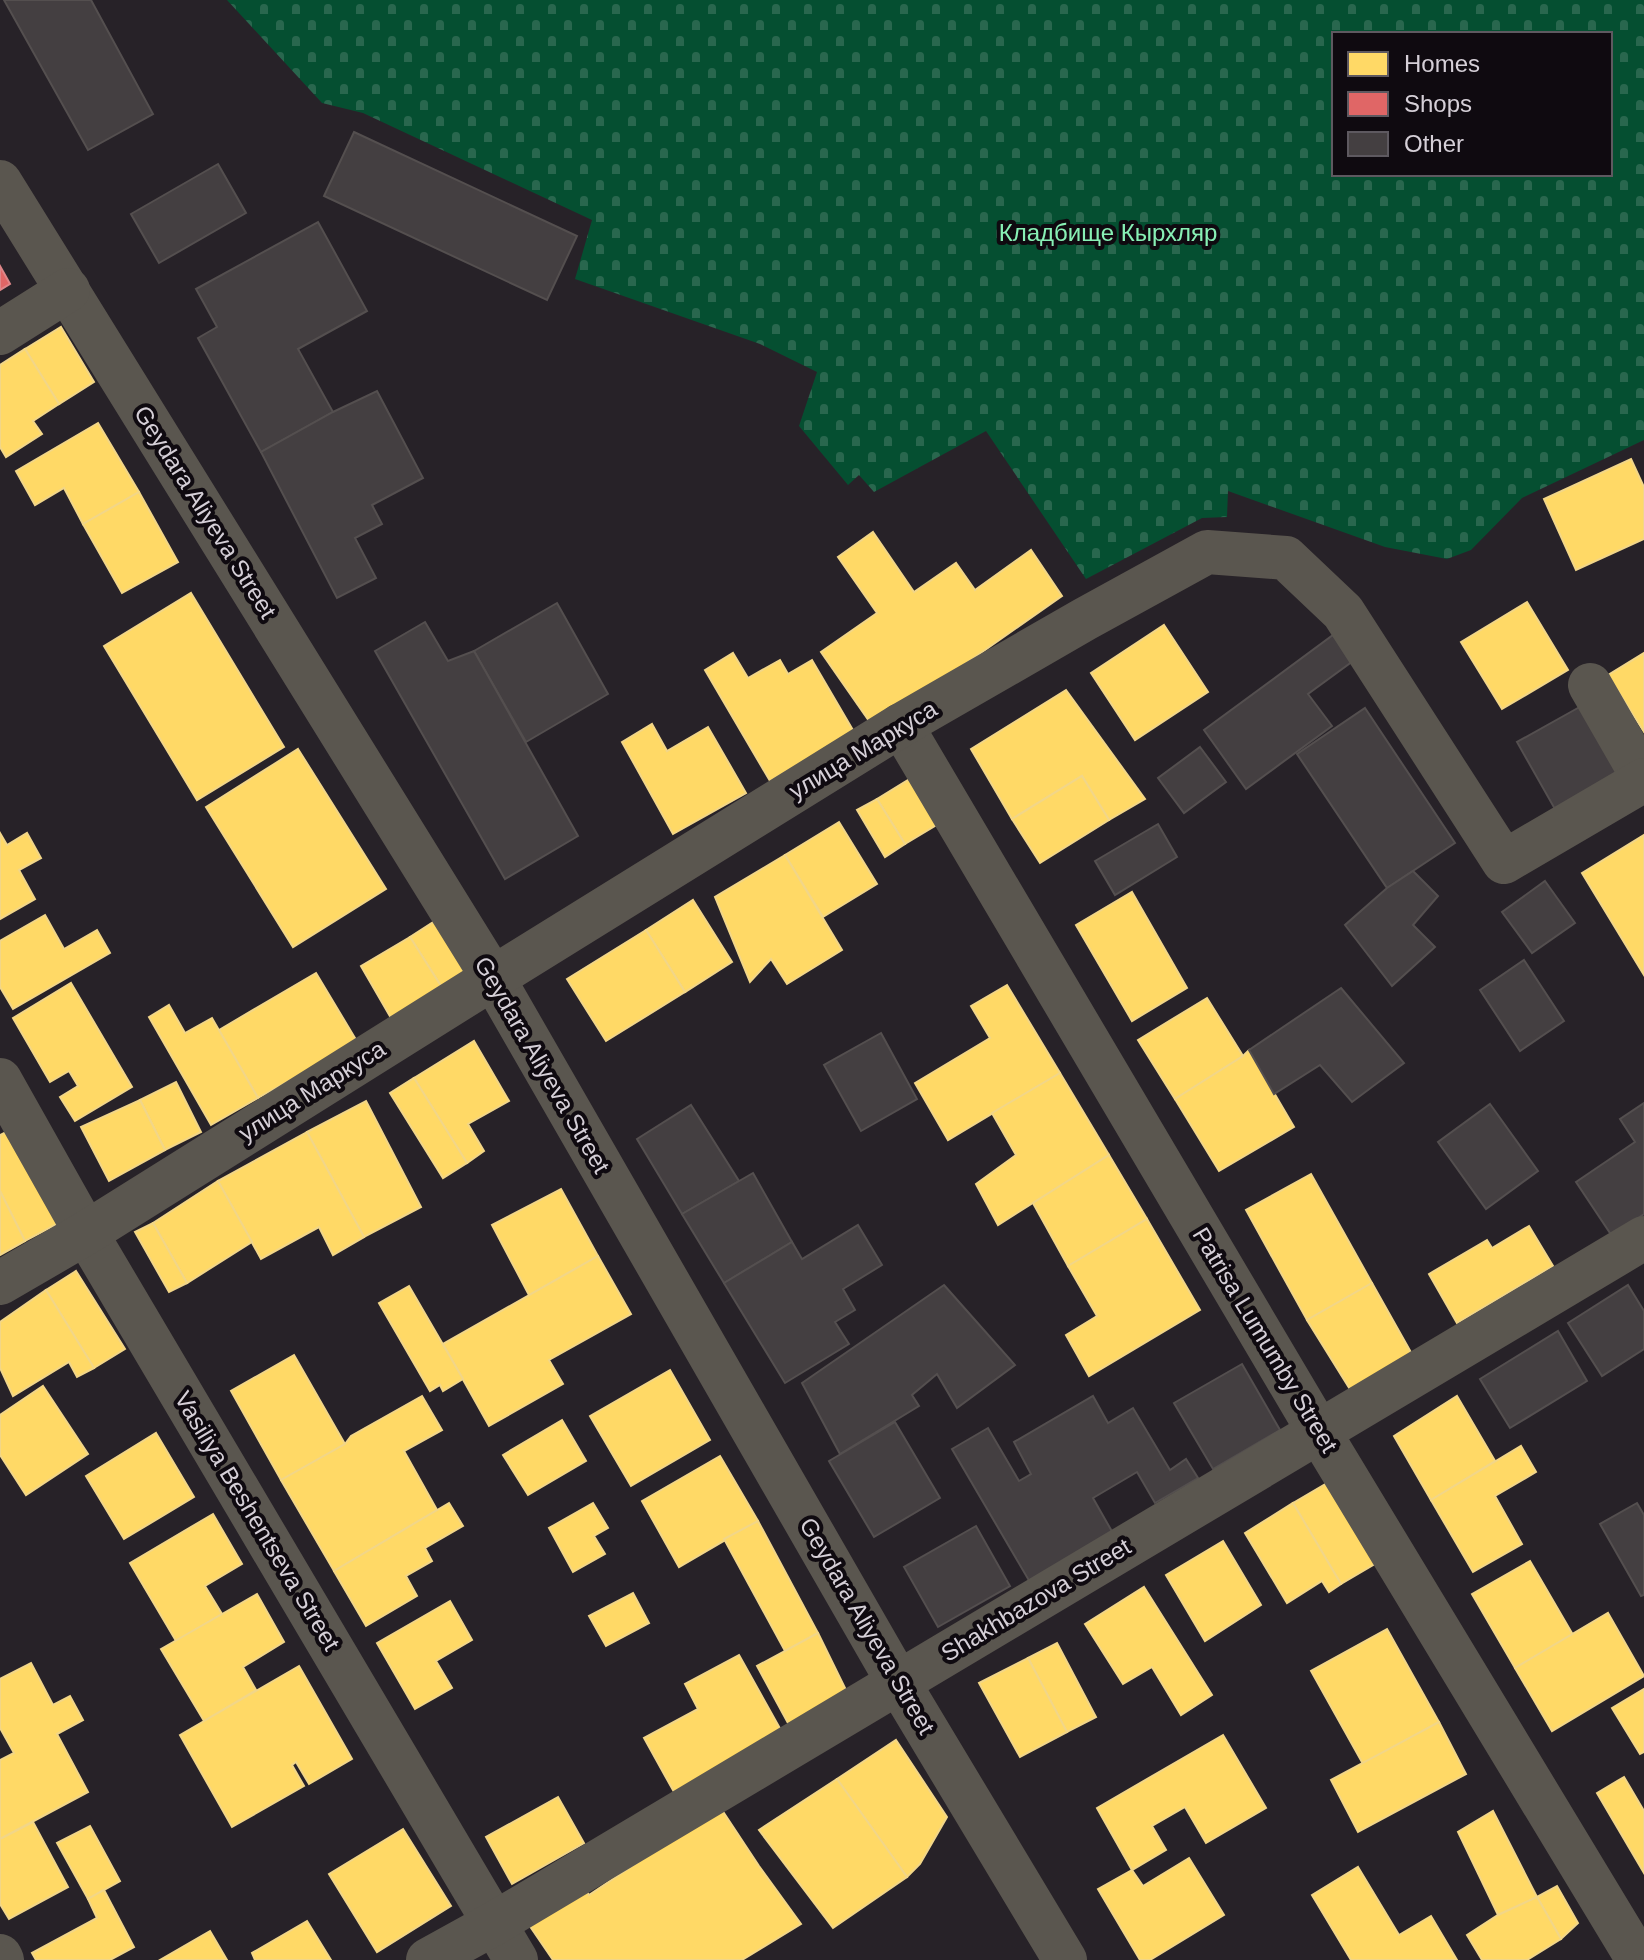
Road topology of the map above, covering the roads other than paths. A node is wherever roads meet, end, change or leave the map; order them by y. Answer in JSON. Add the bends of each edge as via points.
{"nodes":[{"id":1,"x":0,"y":182,"type":"edge"},
{"id":2,"x":68,"y":290,"type":"junction"},
{"id":3,"x":0,"y":333,"type":"edge"},
{"id":4,"x":1590,"y":685,"type":"dead end"},
{"id":5,"x":901,"y":725,"type":"junction"},
{"id":6,"x":1644,"y":779,"type":"edge"},
{"id":7,"x":493,"y":978,"type":"junction"},
{"id":8,"x":0,"y":1080,"type":"edge"},
{"id":9,"x":86,"y":1233,"type":"junction"},
{"id":10,"x":1644,"y":1238,"type":"edge"},
{"id":11,"x":0,"y":1283,"type":"edge"},
{"id":12,"x":1319,"y":1432,"type":"junction"},
{"id":13,"x":898,"y":1682,"type":"junction"},
{"id":14,"x":506,"y":1942,"type":"edge"},
{"id":15,"x":1633,"y":1953,"type":"edge"},
{"id":16,"x":428,"y":1960,"type":"edge"},
{"id":17,"x":1065,"y":1960,"type":"edge"}],
"edges":[{"from":1,"to":2,"type":"street","name":"Geydara Aliyeva Street"},
{"from":2,"to":3,"type":"street"},
{"from":2,"to":7,"type":"street","name":"Geydara Aliyeva Street"},
{"from":4,"to":6,"type":"street"},
{"from":5,"to":6,"type":"street","name":"улица Маркуса","via":[[1207,552],[1286,558],[1343,612],[1504,862]]},
{"from":5,"to":7,"type":"street","name":"улица Маркуса"},
{"from":5,"to":12,"type":"street","name":"Patrisa Lumumby Street"},
{"from":7,"to":9,"type":"street","name":"улица Маркуса"},
{"from":7,"to":13,"type":"street","name":"Geydara Aliyeva Street"},
{"from":8,"to":9,"type":"street","name":"Vasiliya Beshentseva Street"},
{"from":9,"to":11,"type":"street","name":"улица Маркуса"},
{"from":9,"to":14,"type":"street","name":"Vasiliya Beshentseva Street"},
{"from":10,"to":12,"type":"street","name":"Shakhbazova Street"},
{"from":12,"to":13,"type":"street","name":"Shakhbazova Street"},
{"from":12,"to":15,"type":"street","name":"Patrisa Lumumby Street"},
{"from":13,"to":14,"type":"street","name":"Shakhbazova Street"},
{"from":13,"to":17,"type":"street","name":"Geydara Aliyeva Street"},
{"from":14,"to":16,"type":"street","name":"Shakhbazova Street"}]}
